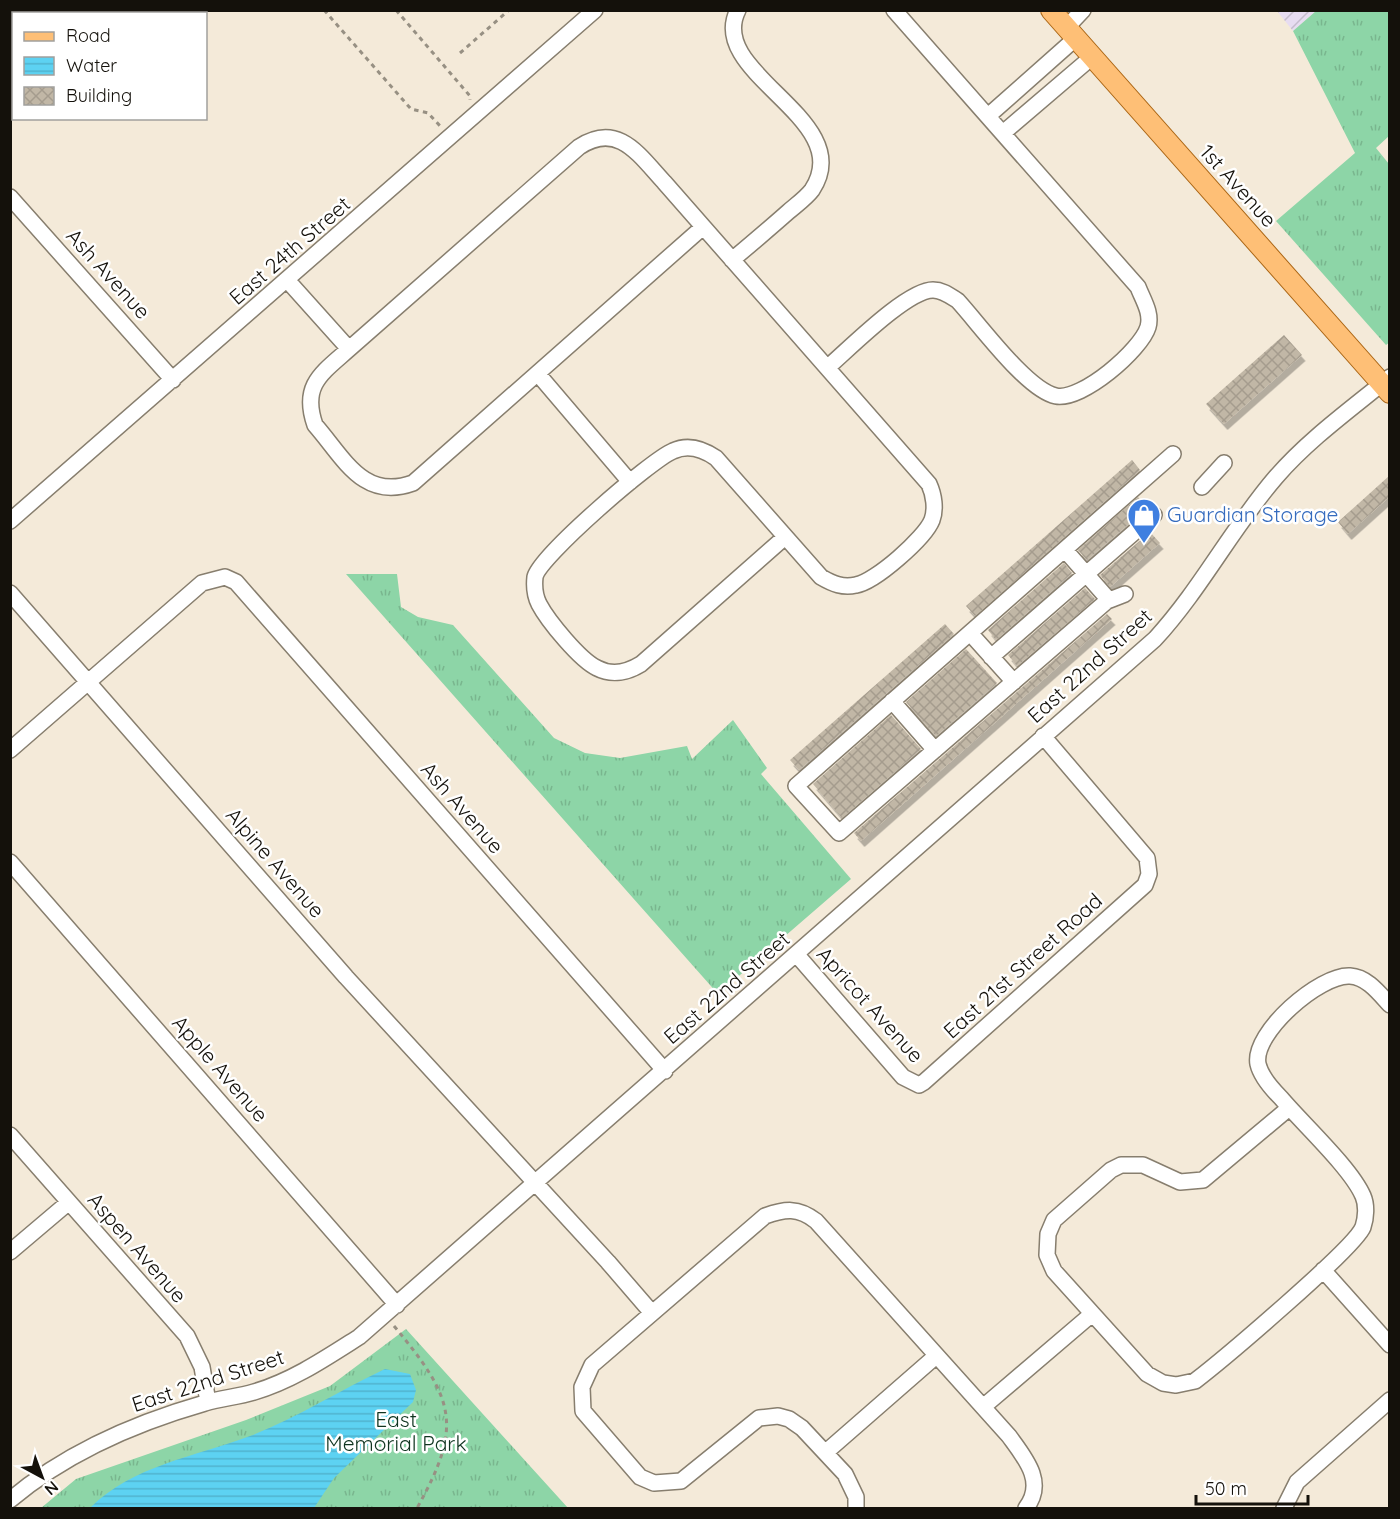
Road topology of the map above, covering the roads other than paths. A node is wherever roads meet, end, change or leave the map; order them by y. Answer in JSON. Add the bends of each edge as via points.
{"nodes":[{"id":1,"x":595,"y":10,"type":"edge"},
{"id":2,"x":738,"y":10,"type":"edge"},
{"id":3,"x":894,"y":10,"type":"edge"},
{"id":4,"x":1050,"y":10,"type":"edge"},
{"id":5,"x":1083,"y":10,"type":"edge"},
{"id":6,"x":1071,"y":33,"type":"junction"},
{"id":7,"x":1092,"y":57,"type":"junction"},
{"id":8,"x":987,"y":116,"type":"junction"},
{"id":9,"x":1003,"y":133,"type":"junction"},
{"id":10,"x":10,"y":197,"type":"edge"},
{"id":11,"x":703,"y":227,"type":"junction"},
{"id":12,"x":732,"y":260,"type":"junction"},
{"id":13,"x":288,"y":281,"type":"junction"},
{"id":14,"x":349,"y":349,"type":"junction"},
{"id":15,"x":828,"y":368,"type":"junction"},
{"id":16,"x":538,"y":374,"type":"junction"},
{"id":17,"x":173,"y":380,"type":"junction"},
{"id":18,"x":1387,"y":384,"type":"edge"},
{"id":19,"x":1173,"y":454,"type":"dead end"},
{"id":20,"x":1224,"y":463,"type":"dead end"},
{"id":21,"x":630,"y":482,"type":"junction"},
{"id":22,"x":1202,"y":487,"type":"dead end"},
{"id":23,"x":1154,"y":515,"type":"dead end"},
{"id":24,"x":10,"y":521,"type":"edge"},
{"id":25,"x":785,"y":537,"type":"junction"},
{"id":26,"x":1065,"y":550,"type":"junction"},
{"id":27,"x":1086,"y":574,"type":"junction"},
{"id":28,"x":10,"y":593,"type":"edge"},
{"id":29,"x":1125,"y":594,"type":"dead end"},
{"id":30,"x":1109,"y":600,"type":"junction"},
{"id":31,"x":970,"y":633,"type":"junction"},
{"id":32,"x":991,"y":657,"type":"junction"},
{"id":33,"x":89,"y":682,"type":"junction"},
{"id":34,"x":1014,"y":682,"type":"junction"},
{"id":35,"x":892,"y":701,"type":"junction"},
{"id":36,"x":1043,"y":736,"type":"junction"},
{"id":37,"x":10,"y":750,"type":"edge"},
{"id":38,"x":935,"y":750,"type":"junction"},
{"id":39,"x":10,"y":862,"type":"edge"},
{"id":40,"x":797,"y":955,"type":"junction"},
{"id":41,"x":1389,"y":1005,"type":"edge"},
{"id":42,"x":665,"y":1071,"type":"junction"},
{"id":43,"x":913,"y":1083,"type":"joint"},
{"id":44,"x":1289,"y":1108,"type":"junction"},
{"id":45,"x":10,"y":1135,"type":"edge"},
{"id":46,"x":537,"y":1184,"type":"junction"},
{"id":47,"x":69,"y":1202,"type":"junction"},
{"id":48,"x":10,"y":1252,"type":"edge"},
{"id":49,"x":1323,"y":1270,"type":"junction"},
{"id":50,"x":397,"y":1305,"type":"junction"},
{"id":51,"x":652,"y":1312,"type":"junction"},
{"id":52,"x":1092,"y":1314,"type":"junction"},
{"id":53,"x":1389,"y":1345,"type":"edge"},
{"id":54,"x":936,"y":1356,"type":"junction"},
{"id":55,"x":1389,"y":1400,"type":"edge"},
{"id":56,"x":208,"y":1402,"type":"junction"},
{"id":57,"x":983,"y":1407,"type":"junction"},
{"id":58,"x":826,"y":1452,"type":"junction"},
{"id":59,"x":10,"y":1500,"type":"edge"},
{"id":60,"x":856,"y":1509,"type":"edge"},
{"id":61,"x":1026,"y":1509,"type":"edge"},
{"id":62,"x":1284,"y":1509,"type":"edge"}],
"edges":[{"from":1,"to":13,"type":"street","name":"East 24th Street"},
{"from":2,"to":12,"type":"street","via":[[733,30],[741,54],[813,136],[822,156],[822,169],[809,193]]},
{"from":3,"to":8,"type":"street"},
{"from":4,"to":6,"type":"main road","name":"1st Avenue"},
{"from":5,"to":6,"type":"street"},
{"from":6,"to":7,"type":"main road","name":"1st Avenue"},
{"from":6,"to":8,"type":"street"},
{"from":7,"to":9,"type":"street"},
{"from":7,"to":18,"type":"main road","name":"1st Avenue"},
{"from":8,"to":9,"type":"street"},
{"from":9,"to":15,"type":"street","via":[[1138,287],[1149,317],[1139,344],[1085,389],[1056,396],[1031,383],[958,301],[932,290],[909,298]]},
{"from":10,"to":17,"type":"street","name":"Ash Avenue"},
{"from":11,"to":12,"type":"street"},
{"from":11,"to":14,"type":"street","via":[[623,141],[610,137],[592,139]]},
{"from":11,"to":16,"type":"street"},
{"from":12,"to":15,"type":"street"},
{"from":13,"to":14,"type":"street"},
{"from":13,"to":17,"type":"street","name":"East 24th Street"},
{"from":14,"to":16,"type":"street","via":[[314,383],[312,415],[315,425],[362,479],[383,489],[413,483]]},
{"from":15,"to":25,"type":"street","via":[[929,484],[934,504],[932,520],[919,538],[887,567],[854,586],[842,586],[821,577]]},
{"from":16,"to":21,"type":"street"},
{"from":17,"to":24,"type":"street","name":"East 24th Street"},
{"from":18,"to":36,"type":"street","name":"East 22nd Street","via":[[1302,450],[1277,476],[1179,613],[1155,639]]},
{"from":19,"to":26,"type":"street"},
{"from":20,"to":22,"type":"street"},
{"from":21,"to":25,"type":"street","via":[[671,451],[705,450]]},
{"from":21,"to":25,"type":"street","via":[[549,555],[535,579],[535,595],[542,609],[584,659],[597,668],[615,673],[641,664]]},
{"from":23,"to":27,"type":"street"},
{"from":26,"to":27,"type":"street"},
{"from":26,"to":31,"type":"street"},
{"from":27,"to":30,"type":"street"},
{"from":27,"to":32,"type":"street"},
{"from":28,"to":33,"type":"street","name":"Alpine Avenue"},
{"from":29,"to":30,"type":"street"},
{"from":30,"to":34,"type":"street"},
{"from":31,"to":32,"type":"street"},
{"from":31,"to":35,"type":"street"},
{"from":32,"to":34,"type":"street"},
{"from":33,"to":37,"type":"street"},
{"from":33,"to":42,"type":"street","name":"Ash Avenue","via":[[202,583],[225,578],[236,582]]},
{"from":33,"to":46,"type":"street","name":"Alpine Avenue","via":[[346,977]]},
{"from":34,"to":38,"type":"street"},
{"from":35,"to":38,"type":"street"},
{"from":35,"to":38,"type":"street","via":[[796,786],[839,833]]},
{"from":36,"to":40,"type":"street","name":"East 22nd Street"},
{"from":36,"to":43,"type":"street","name":"East 21st Street Road","via":[[1147,858],[1149,874],[1145,885],[924,1082]]},
{"from":39,"to":50,"type":"street","name":"Apple Avenue"},
{"from":40,"to":42,"type":"street","name":"East 22nd Street"},
{"from":40,"to":43,"type":"street","name":"Apricot Avenue","via":[[903,1077]]},
{"from":41,"to":44,"type":"street","via":[[1359,978],[1334,978],[1322,982],[1274,1025],[1262,1041],[1258,1064],[1269,1085]]},
{"from":42,"to":46,"type":"street","name":"East 22nd Street"},
{"from":44,"to":49,"type":"street","via":[[1355,1183],[1364,1199],[1362,1229]]},
{"from":44,"to":52,"type":"street","via":[[1203,1180],[1180,1182],[1143,1165],[1121,1165],[1054,1220],[1046,1242],[1049,1261]]},
{"from":45,"to":47,"type":"street","name":"Aspen Avenue"},
{"from":46,"to":50,"type":"street","name":"East 22nd Street"},
{"from":46,"to":51,"type":"street","name":"Alpine Avenue"},
{"from":47,"to":48,"type":"street"},
{"from":47,"to":56,"type":"street","name":"Aspen Avenue","via":[[187,1336],[202,1367]]},
{"from":49,"to":52,"type":"street","via":[[1204,1374],[1185,1383],[1163,1383],[1147,1374]]},
{"from":49,"to":53,"type":"street"},
{"from":50,"to":56,"type":"street","name":"East 22nd Street","via":[[359,1337],[297,1375],[255,1392]]},
{"from":51,"to":54,"type":"street","via":[[765,1216],[794,1209],[816,1221]]},
{"from":51,"to":58,"type":"street","via":[[592,1365],[582,1387],[582,1411],[640,1477],[654,1483],[681,1481],[763,1416],[789,1419]]},
{"from":52,"to":57,"type":"street"},
{"from":54,"to":57,"type":"street"},
{"from":54,"to":58,"type":"street"},
{"from":55,"to":62,"type":"street","via":[[1297,1482]]},
{"from":56,"to":59,"type":"street","name":"East 22nd Street","via":[[100,1441],[58,1464]]},
{"from":57,"to":61,"type":"street","via":[[1009,1436],[1031,1470],[1035,1490]]},
{"from":58,"to":60,"type":"street","via":[[851,1485]]}]}
